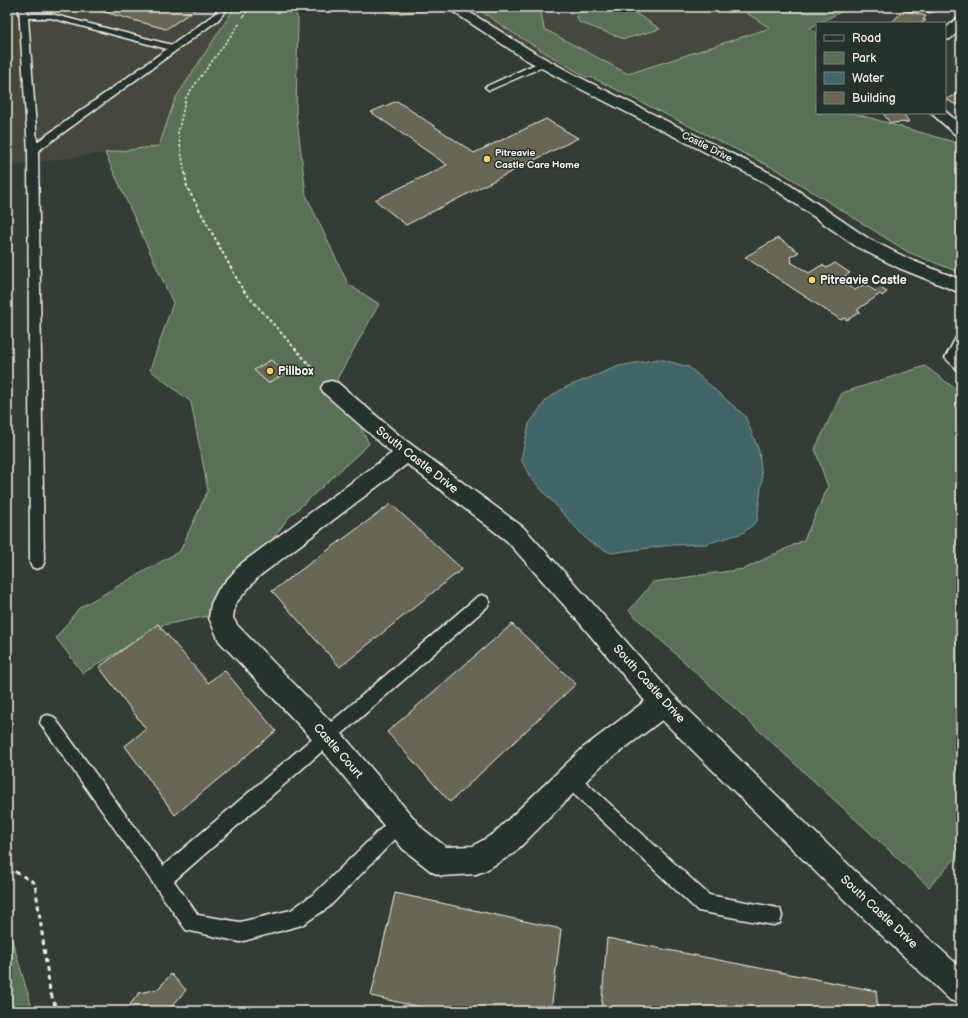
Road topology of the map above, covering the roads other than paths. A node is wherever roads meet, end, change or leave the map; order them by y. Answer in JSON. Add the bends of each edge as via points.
{"nodes":[{"id":1,"x":225,"y":7,"type":"edge"},
{"id":2,"x":452,"y":7,"type":"edge"},
{"id":3,"x":23,"y":12,"type":"edge"},
{"id":4,"x":961,"y":22,"type":"edge"},
{"id":5,"x":946,"y":35,"type":"edge"},
{"id":6,"x":173,"y":48,"type":"junction"},
{"id":7,"x":544,"y":63,"type":"junction"},
{"id":8,"x":489,"y":87,"type":"dead end"},
{"id":9,"x":939,"y":114,"type":"edge"},
{"id":10,"x":961,"y":132,"type":"edge"},
{"id":11,"x":32,"y":150,"type":"junction"},
{"id":12,"x":961,"y":287,"type":"edge"},
{"id":13,"x":961,"y":339,"type":"edge"},
{"id":14,"x":961,"y":366,"type":"edge"},
{"id":15,"x":331,"y":388,"type":"road end"},
{"id":16,"x":407,"y":453,"type":"junction"},
{"id":17,"x":37,"y":563,"type":"dead end"},
{"id":18,"x":482,"y":602,"type":"dead end"},
{"id":19,"x":663,"y":703,"type":"junction"},
{"id":20,"x":48,"y":723,"type":"dead end"},
{"id":21,"x":328,"y":737,"type":"junction"},
{"id":22,"x":569,"y":778,"type":"junction"},
{"id":23,"x":399,"y":823,"type":"junction"},
{"id":24,"x":161,"y":880,"type":"junction"},
{"id":25,"x":773,"y":916,"type":"dead end"},
{"id":26,"x":961,"y":989,"type":"edge"}],
"edges":[{"from":1,"to":6,"type":"lane","via":[[215,18]]},
{"from":2,"to":7,"type":"street","name":"Castle Drive"},
{"from":3,"to":6,"type":"lane","via":[[51,16]]},
{"from":3,"to":11,"type":"lane"},
{"from":4,"to":5,"type":"street"},
{"from":6,"to":11,"type":"lane"},
{"from":7,"to":8,"type":"lane"},
{"from":7,"to":12,"type":"street","name":"Castle Drive","via":[[772,180],[863,243]]},
{"from":9,"to":10,"type":"street"},
{"from":11,"to":17,"type":"lane"},
{"from":13,"to":14,"type":"lane","via":[[951,358]]},
{"from":15,"to":16,"type":"street","name":"South Castle Drive"},
{"from":16,"to":19,"type":"street","name":"South Castle Drive","via":[[514,534]]},
{"from":16,"to":21,"type":"street","name":"Castle Court","via":[[250,570],[224,601],[221,619],[228,633]]},
{"from":18,"to":21,"type":"lane"},
{"from":19,"to":22,"type":"street","name":"Castle Court","via":[[592,757]]},
{"from":19,"to":26,"type":"street","name":"South Castle Drive","via":[[845,881]]},
{"from":20,"to":24,"type":"lane"},
{"from":21,"to":23,"type":"street","name":"Castle Court"},
{"from":21,"to":24,"type":"lane"},
{"from":22,"to":23,"type":"street","name":"Castle Court","via":[[504,844],[476,860],[442,862],[413,839]]},
{"from":22,"to":25,"type":"lane","via":[[705,904]]},
{"from":23,"to":24,"type":"lane","via":[[322,900],[295,918],[240,932],[192,922]]}]}
